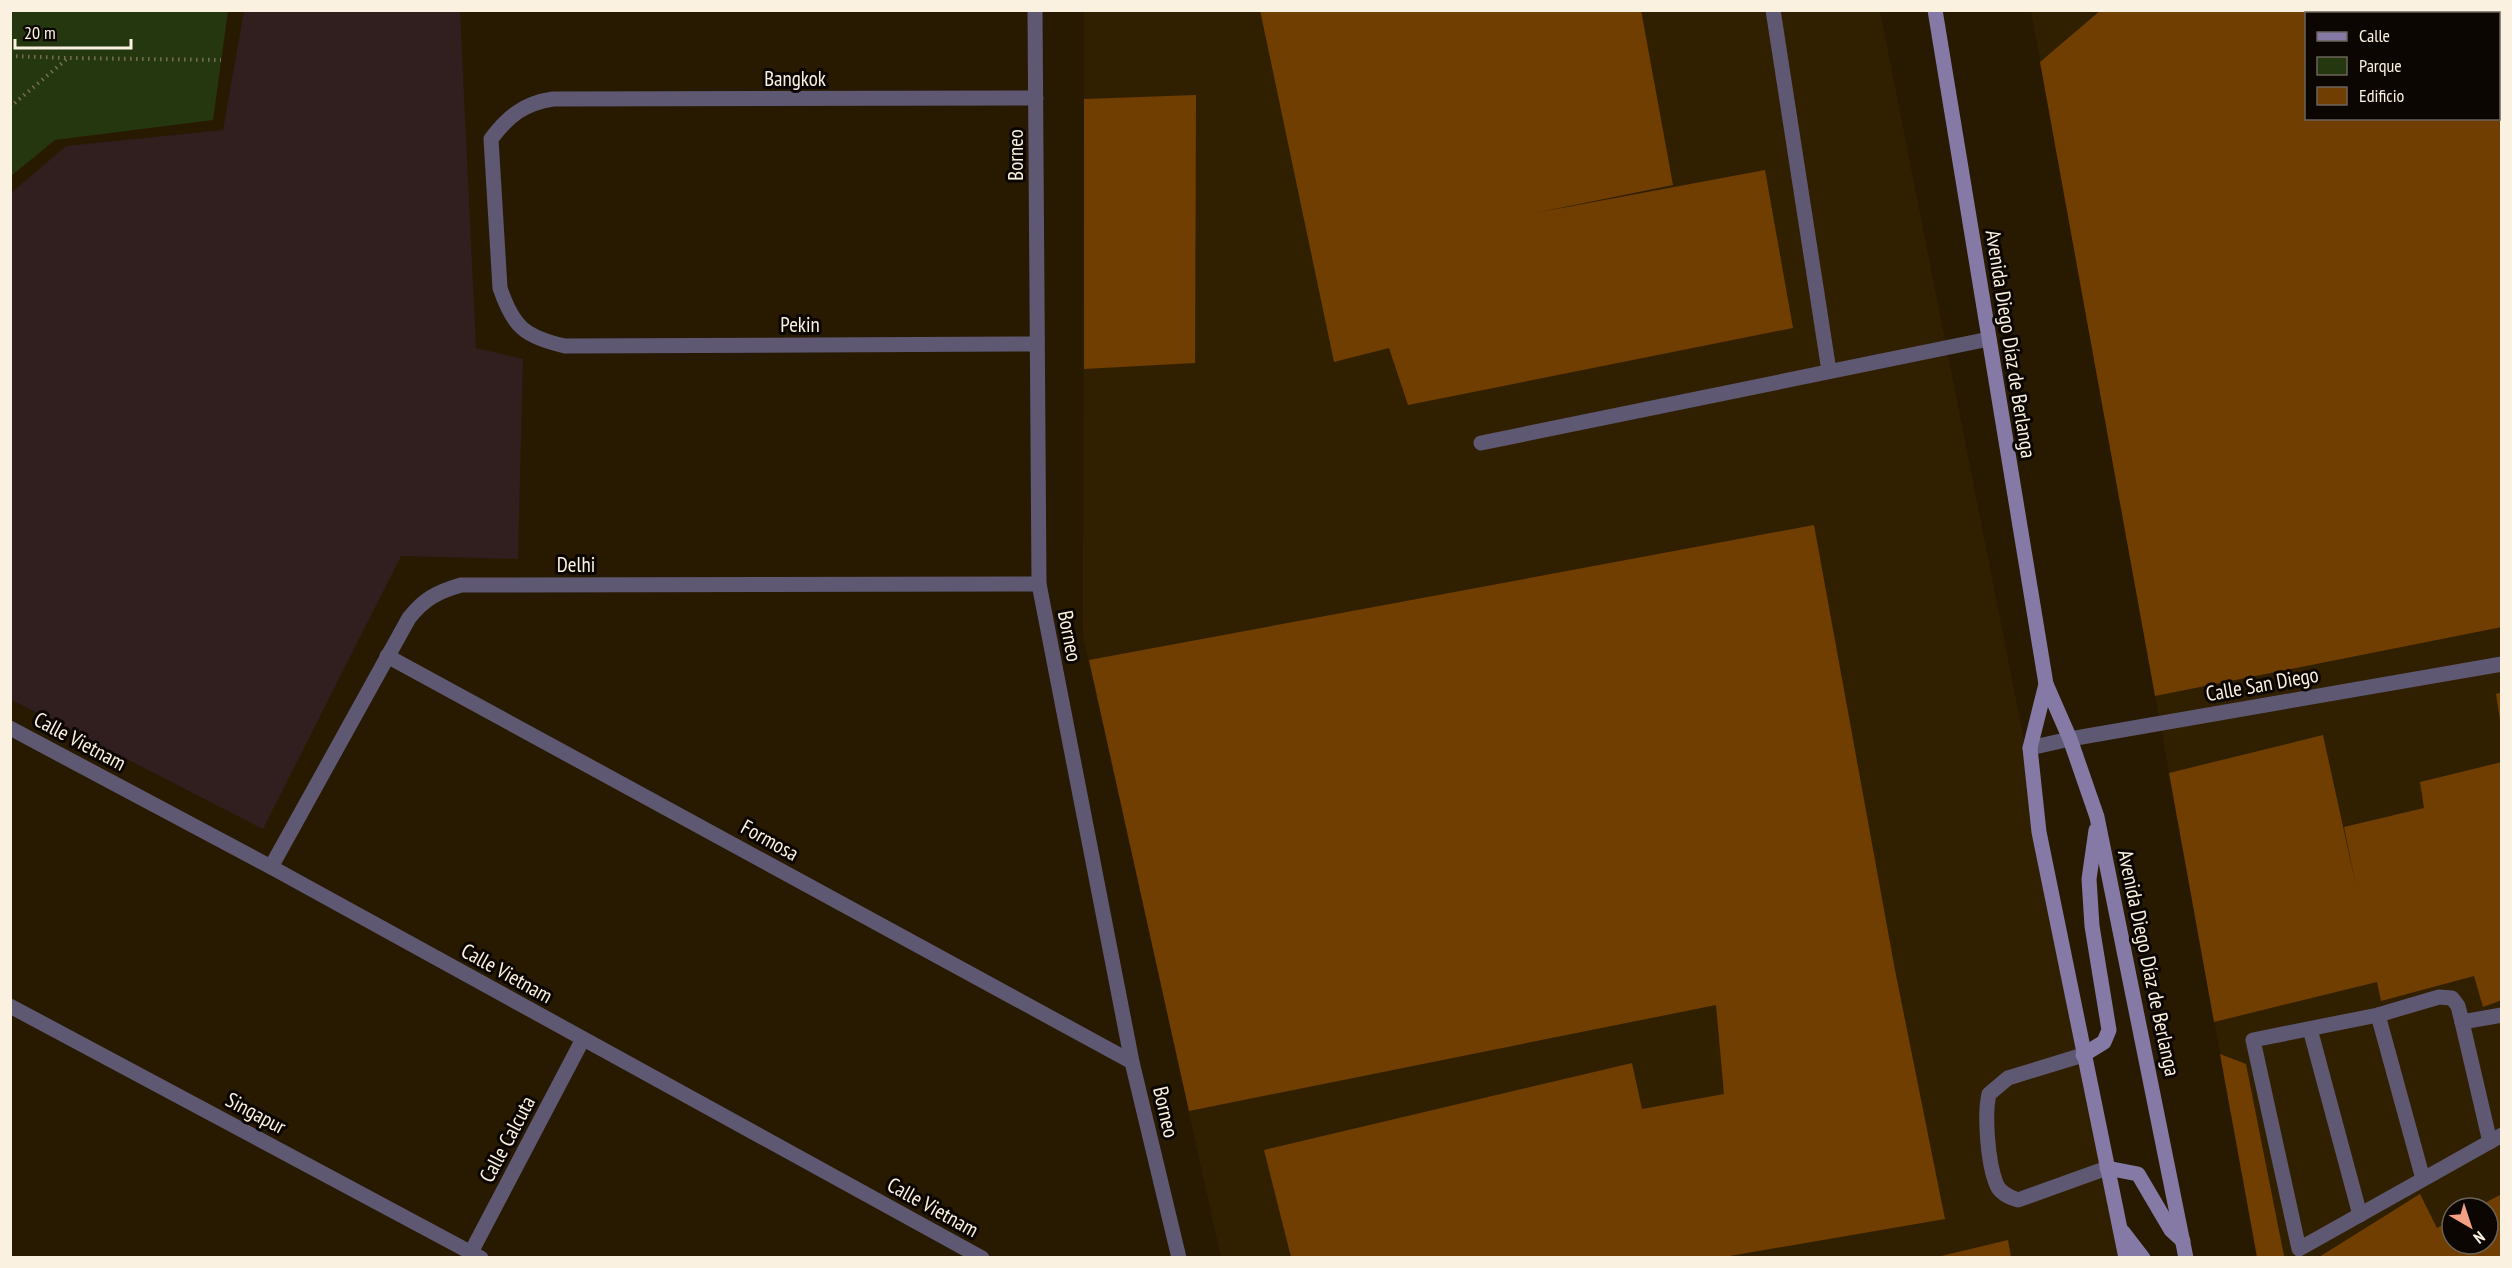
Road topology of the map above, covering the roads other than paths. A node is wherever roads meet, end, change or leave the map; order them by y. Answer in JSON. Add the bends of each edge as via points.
{"nodes":[{"id":1,"x":1035,"y":10,"type":"edge"},
{"id":2,"x":1773,"y":10,"type":"edge"},
{"id":3,"x":1935,"y":10,"type":"edge"},
{"id":4,"x":1036,"y":98,"type":"junction"},
{"id":5,"x":1989,"y":339,"type":"junction"},
{"id":6,"x":1036,"y":344,"type":"junction"},
{"id":7,"x":565,"y":346,"type":"joint"},
{"id":8,"x":1829,"y":371,"type":"junction"},
{"id":9,"x":1482,"y":443,"type":"dead end"},
{"id":10,"x":1039,"y":584,"type":"junction"},
{"id":11,"x":387,"y":656,"type":"junction"},
{"id":12,"x":2502,"y":664,"type":"edge"},
{"id":13,"x":2046,"y":684,"type":"junction"},
{"id":14,"x":10,"y":728,"type":"edge"},
{"id":15,"x":2070,"y":739,"type":"junction"},
{"id":16,"x":2030,"y":748,"type":"junction"},
{"id":17,"x":2097,"y":818,"type":"junction"},
{"id":18,"x":271,"y":867,"type":"junction"},
{"id":19,"x":10,"y":1006,"type":"edge"},
{"id":20,"x":2378,"y":1015,"type":"junction"},
{"id":21,"x":2502,"y":1015,"type":"edge"},
{"id":22,"x":2462,"y":1022,"type":"junction"},
{"id":23,"x":2310,"y":1029,"type":"junction"},
{"id":24,"x":583,"y":1039,"type":"junction"},
{"id":25,"x":2083,"y":1055,"type":"junction"},
{"id":26,"x":1132,"y":1062,"type":"junction"},
{"id":27,"x":2496,"y":1139,"type":"edge"},
{"id":28,"x":2107,"y":1168,"type":"junction"},
{"id":29,"x":2422,"y":1179,"type":"junction"},
{"id":30,"x":2360,"y":1215,"type":"junction"},
{"id":31,"x":2119,"y":1227,"type":"junction"},
{"id":32,"x":2183,"y":1241,"type":"junction"},
{"id":33,"x":2299,"y":1253,"type":"edge"},
{"id":34,"x":473,"y":1256,"type":"edge"},
{"id":35,"x":982,"y":1257,"type":"edge"},
{"id":36,"x":1179,"y":1257,"type":"edge"},
{"id":37,"x":2126,"y":1257,"type":"edge"},
{"id":38,"x":2143,"y":1257,"type":"edge"},
{"id":39,"x":2186,"y":1257,"type":"edge"}],
"edges":[{"from":1,"to":4,"type":"street","name":"Borneo"},
{"from":2,"to":8,"type":"street"},
{"from":3,"to":5,"type":"main road","name":"Avenida Diego Díaz de Berlanga"},
{"from":4,"to":6,"type":"street","name":"Borneo"},
{"from":4,"to":7,"type":"street","name":"Bangkok","via":[[533,102],[503,123],[491,139],[500,288],[508,311],[521,328],[537,340]]},
{"from":5,"to":8,"type":"street"},
{"from":5,"to":13,"type":"main road","name":"Avenida Diego Díaz de Berlanga"},
{"from":6,"to":7,"type":"street","name":"Pekin"},
{"from":6,"to":10,"type":"street","name":"Borneo"},
{"from":8,"to":9,"type":"street"},
{"from":10,"to":11,"type":"street","name":"Delhi","via":[[461,585],[439,591],[422,602]]},
{"from":10,"to":26,"type":"street","name":"Borneo"},
{"from":11,"to":18,"type":"street","name":"Delhi"},
{"from":11,"to":26,"type":"street","name":"Formosa"},
{"from":12,"to":15,"type":"street","name":"Calle San Diego"},
{"from":13,"to":15,"type":"main road","name":"Avenida Diego Díaz de Berlanga"},
{"from":13,"to":16,"type":"main road","name":"Avenida Diego Díaz de Berlanga"},
{"from":14,"to":18,"type":"street","name":"Calle Vietnam"},
{"from":15,"to":16,"type":"street","name":"Calle San Diego"},
{"from":15,"to":17,"type":"main road","name":"Avenida Diego Díaz de Berlanga"},
{"from":16,"to":25,"type":"main road","name":"Avenida Diego Díaz de Berlanga","via":[[2039,832]]},
{"from":17,"to":25,"type":"main road","via":[[2089,879],[2092,926],[2109,1030],[2104,1042]]},
{"from":17,"to":32,"type":"main road","name":"Avenida Diego Díaz de Berlanga"},
{"from":18,"to":24,"type":"street","name":"Calle Vietnam"},
{"from":19,"to":34,"type":"street","name":"Singapur"},
{"from":20,"to":22,"type":"street","via":[[2439,997],[2451,998],[2458,1006]]},
{"from":20,"to":23,"type":"street"},
{"from":20,"to":29,"type":"street"},
{"from":21,"to":22,"type":"street"},
{"from":22,"to":27,"type":"street"},
{"from":23,"to":30,"type":"street"},
{"from":23,"to":33,"type":"street","via":[[2253,1040]]},
{"from":24,"to":34,"type":"street","name":"Calle Calcuta"},
{"from":24,"to":35,"type":"street","name":"Calle Vietnam"},
{"from":25,"to":28,"type":"main road","name":"Avenida Diego Díaz de Berlanga"},
{"from":25,"to":28,"type":"street","via":[[2008,1078],[1989,1094],[1985,1118],[1996,1184],[2007,1196],[2018,1200]]},
{"from":26,"to":36,"type":"street","name":"Borneo"},
{"from":27,"to":29,"type":"street"},
{"from":28,"to":31,"type":"main road","name":"Avenida Diego Díaz de Berlanga"},
{"from":28,"to":32,"type":"main road","via":[[2138,1174],[2171,1230]]},
{"from":29,"to":30,"type":"street"},
{"from":30,"to":33,"type":"street"},
{"from":31,"to":37,"type":"main road","name":"Avenida Diego Díaz de Berlanga"},
{"from":31,"to":38,"type":"main road"},
{"from":32,"to":39,"type":"main road","name":"Avenida Diego Díaz de Berlanga"}]}
